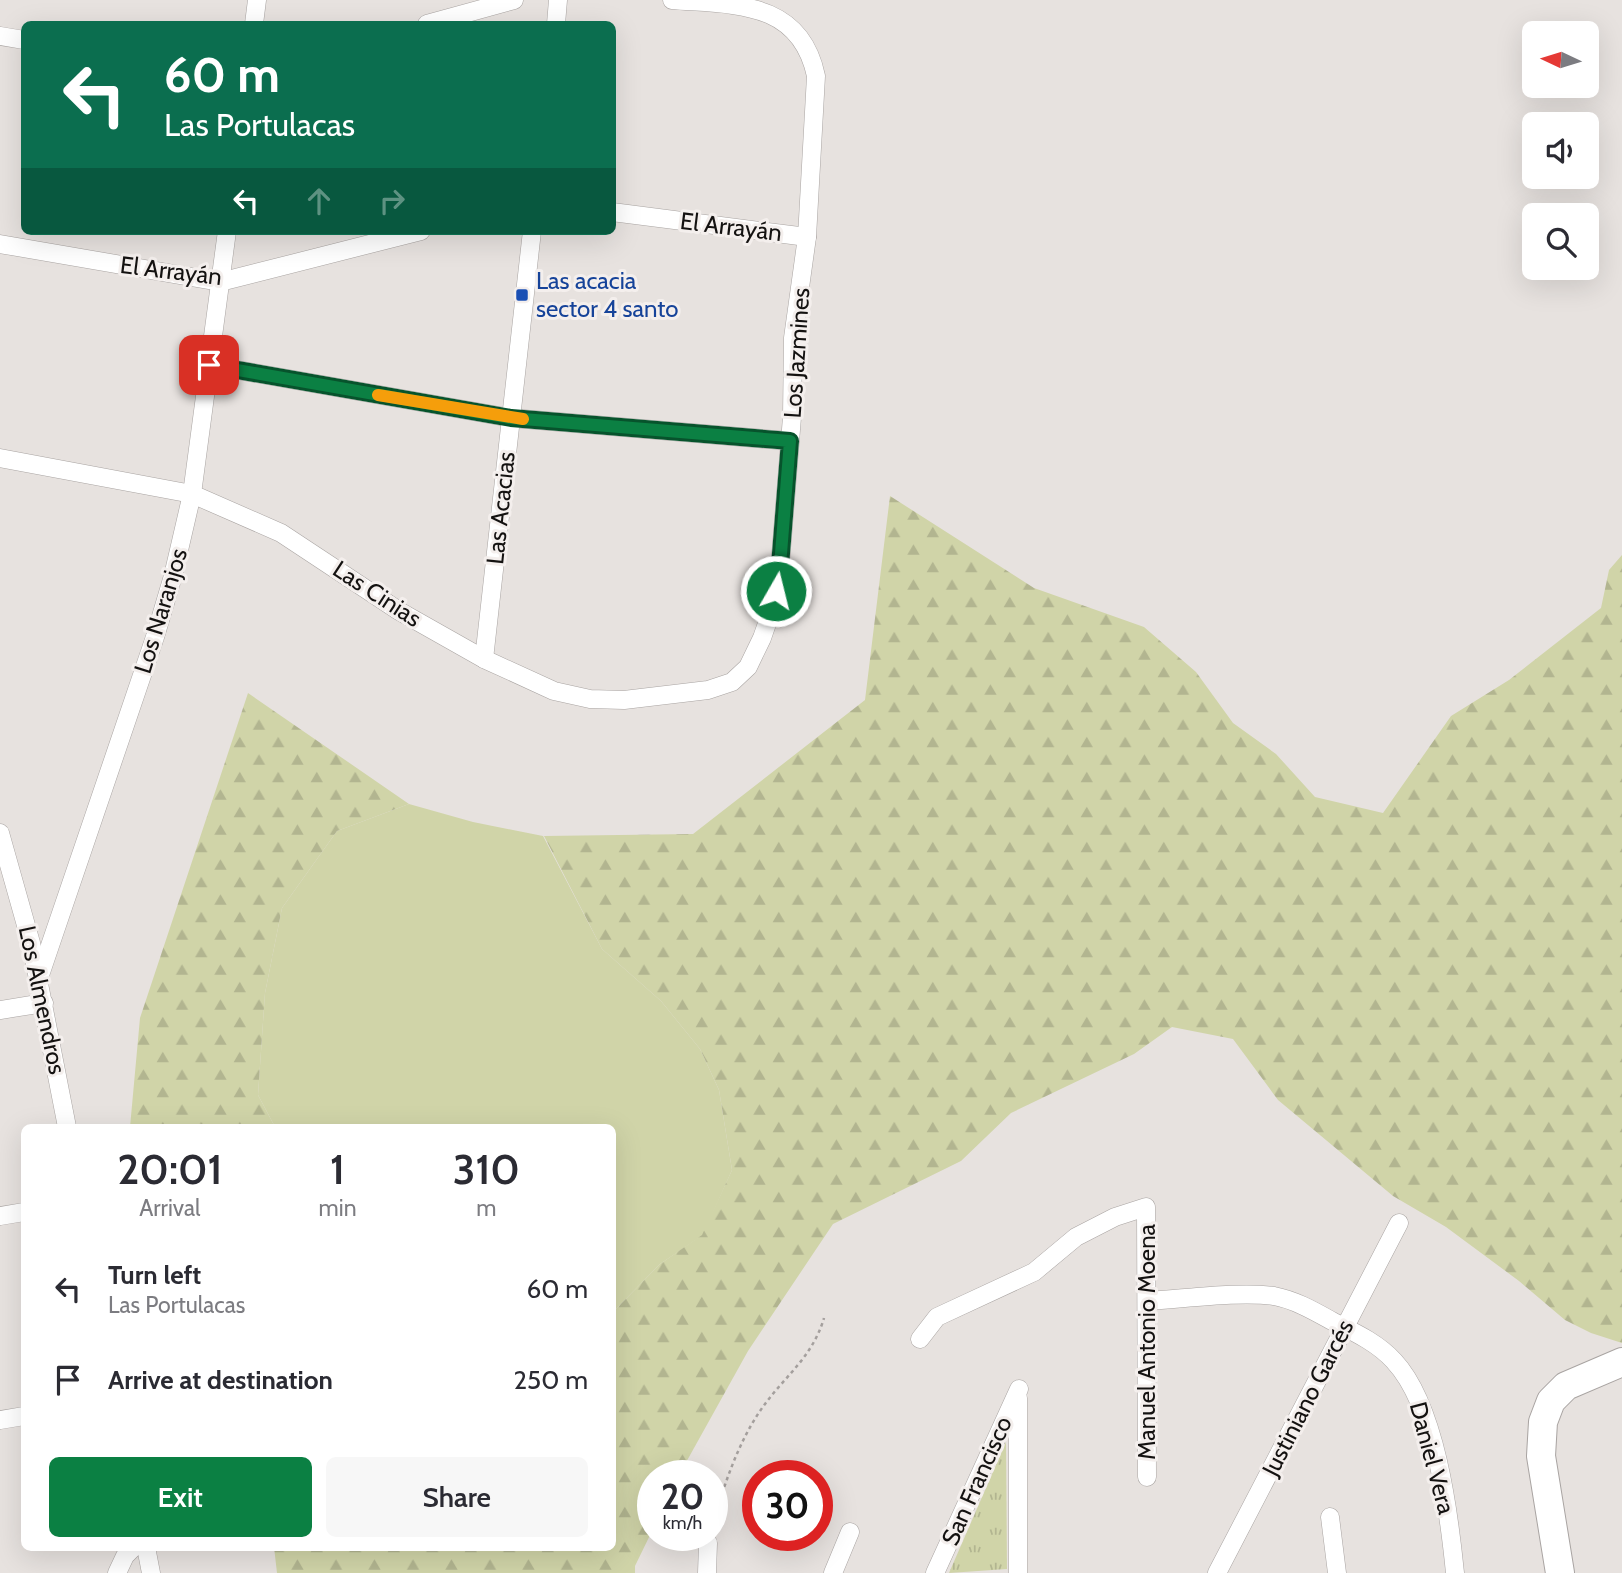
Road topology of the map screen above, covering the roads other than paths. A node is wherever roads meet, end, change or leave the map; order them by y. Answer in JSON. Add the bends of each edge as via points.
{"nodes":[{"id":1,"x":257,"y":0,"type":"edge"},
{"id":2,"x":514,"y":0,"type":"edge"},
{"id":3,"x":558,"y":0,"type":"edge"},
{"id":4,"x":672,"y":0,"type":"edge"},
{"id":5,"x":729,"y":2,"type":"edge"},
{"id":6,"x":254,"y":21,"type":"edge"},
{"id":7,"x":439,"y":21,"type":"edge"},
{"id":8,"x":556,"y":21,"type":"edge"},
{"id":9,"x":0,"y":36,"type":"edge"},
{"id":10,"x":21,"y":40,"type":"edge"},
{"id":11,"x":616,"y":213,"type":"edge"},
{"id":12,"x":226,"y":235,"type":"edge"},
{"id":13,"x":405,"y":235,"type":"edge"},
{"id":14,"x":532,"y":235,"type":"edge"},
{"id":15,"x":807,"y":237,"type":"junction"},
{"id":16,"x":0,"y":244,"type":"edge"},
{"id":17,"x":220,"y":282,"type":"junction"},
{"id":18,"x":209,"y":365,"type":"junction"},
{"id":19,"x":511,"y":418,"type":"junction"},
{"id":20,"x":790,"y":441,"type":"junction"},
{"id":21,"x":0,"y":457,"type":"edge"},
{"id":22,"x":192,"y":494,"type":"junction"},
{"id":23,"x":484,"y":659,"type":"junction"},
{"id":24,"x":748,"y":667,"type":"joint"},
{"id":25,"x":0,"y":833,"type":"edge"},
{"id":26,"x":39,"y":978,"type":"junction"},
{"id":27,"x":44,"y":1003,"type":"junction"},
{"id":28,"x":0,"y":1010,"type":"edge"},
{"id":29,"x":66,"y":1124,"type":"edge"},
{"id":30,"x":21,"y":1212,"type":"edge"},
{"id":31,"x":0,"y":1216,"type":"edge"},
{"id":32,"x":1399,"y":1223,"type":"dead end"},
{"id":33,"x":1147,"y":1301,"type":"junction"},
{"id":34,"x":1345,"y":1327,"type":"junction"},
{"id":35,"x":920,"y":1339,"type":"dead end"},
{"id":36,"x":1622,"y":1362,"type":"edge"},
{"id":37,"x":21,"y":1416,"type":"edge"},
{"id":38,"x":0,"y":1420,"type":"edge"},
{"id":39,"x":1147,"y":1477,"type":"dead end"},
{"id":40,"x":1330,"y":1517,"type":"dead end"},
{"id":41,"x":850,"y":1532,"type":"dead end"},
{"id":42,"x":130,"y":1551,"type":"edge"},
{"id":43,"x":147,"y":1551,"type":"edge"},
{"id":44,"x":709,"y":1551,"type":"edge"},
{"id":45,"x":117,"y":1573,"type":"edge"},
{"id":46,"x":151,"y":1573,"type":"edge"},
{"id":47,"x":707,"y":1573,"type":"edge"},
{"id":48,"x":833,"y":1573,"type":"edge"},
{"id":49,"x":935,"y":1573,"type":"edge"},
{"id":50,"x":1018,"y":1573,"type":"edge"},
{"id":51,"x":1217,"y":1573,"type":"edge"},
{"id":52,"x":1337,"y":1573,"type":"edge"},
{"id":53,"x":1455,"y":1573,"type":"edge"},
{"id":54,"x":1560,"y":1573,"type":"edge"}],
"edges":[{"from":1,"to":6,"type":"street"},
{"from":2,"to":7,"type":"street"},
{"from":3,"to":8,"type":"street"},
{"from":4,"to":5,"type":"street"},
{"from":5,"to":15,"type":"street","name":"Los Jazmines","via":[[771,14],[791,27],[811,57],[816,85]]},
{"from":9,"to":10,"type":"street"},
{"from":11,"to":15,"type":"street","name":"El Arrayán"},
{"from":12,"to":17,"type":"street","name":"Los Naranjos"},
{"from":13,"to":17,"type":"street","name":"El Arrayán"},
{"from":14,"to":19,"type":"street","name":"Las Acacias"},
{"from":15,"to":20,"type":"street","name":"Los Jazmines","via":[[793,338]]},
{"from":16,"to":17,"type":"street","name":"El Arrayán"},
{"from":17,"to":18,"type":"street","name":"Los Naranjos"},
{"from":18,"to":19,"type":"street"},
{"from":18,"to":22,"type":"street","name":"Los Naranjos"},
{"from":19,"to":20,"type":"street"},
{"from":19,"to":23,"type":"street","name":"Las Acacias"},
{"from":20,"to":24,"type":"street","name":"Los Jazmines","via":[[776,591]]},
{"from":21,"to":22,"type":"street","name":"Las Cinias"},
{"from":22,"to":23,"type":"street","name":"Las Cinias","via":[[292,539],[373,595]]},
{"from":22,"to":26,"type":"street","name":"Los Naranjos","via":[[158,626]]},
{"from":23,"to":24,"type":"street","name":"Las Cinias","via":[[554,691],[608,701],[716,688],[732,682]]},
{"from":25,"to":26,"type":"street","name":"Los Almendros"},
{"from":26,"to":27,"type":"street","name":"Los Almendros"},
{"from":27,"to":28,"type":"street"},
{"from":27,"to":29,"type":"street","name":"Los Almendros"},
{"from":30,"to":31,"type":"street"},
{"from":32,"to":34,"type":"street","name":"Justiniano Garcés"},
{"from":33,"to":34,"type":"street","name":"Daniel Vera","via":[[1274,1296]]},
{"from":33,"to":35,"type":"street","name":"Manuel Antonio Moena","via":[[1146,1207],[1076,1237],[1034,1272],[937,1317]]},
{"from":33,"to":39,"type":"street","name":"Manuel Antonio Moena"},
{"from":34,"to":51,"type":"street","name":"Justiniano Garcés"},
{"from":34,"to":53,"type":"street","name":"Daniel Vera","via":[[1389,1356],[1418,1400],[1438,1467]]},
{"from":36,"to":54,"type":"main road","via":[[1566,1385],[1543,1423],[1541,1456]]},
{"from":37,"to":38,"type":"street"},
{"from":40,"to":52,"type":"street"},
{"from":41,"to":48,"type":"street"},
{"from":42,"to":45,"type":"street"},
{"from":43,"to":46,"type":"street"},
{"from":44,"to":47,"type":"street"},
{"from":49,"to":50,"type":"street","name":"San Francisco","via":[[1018,1389]]}]}
